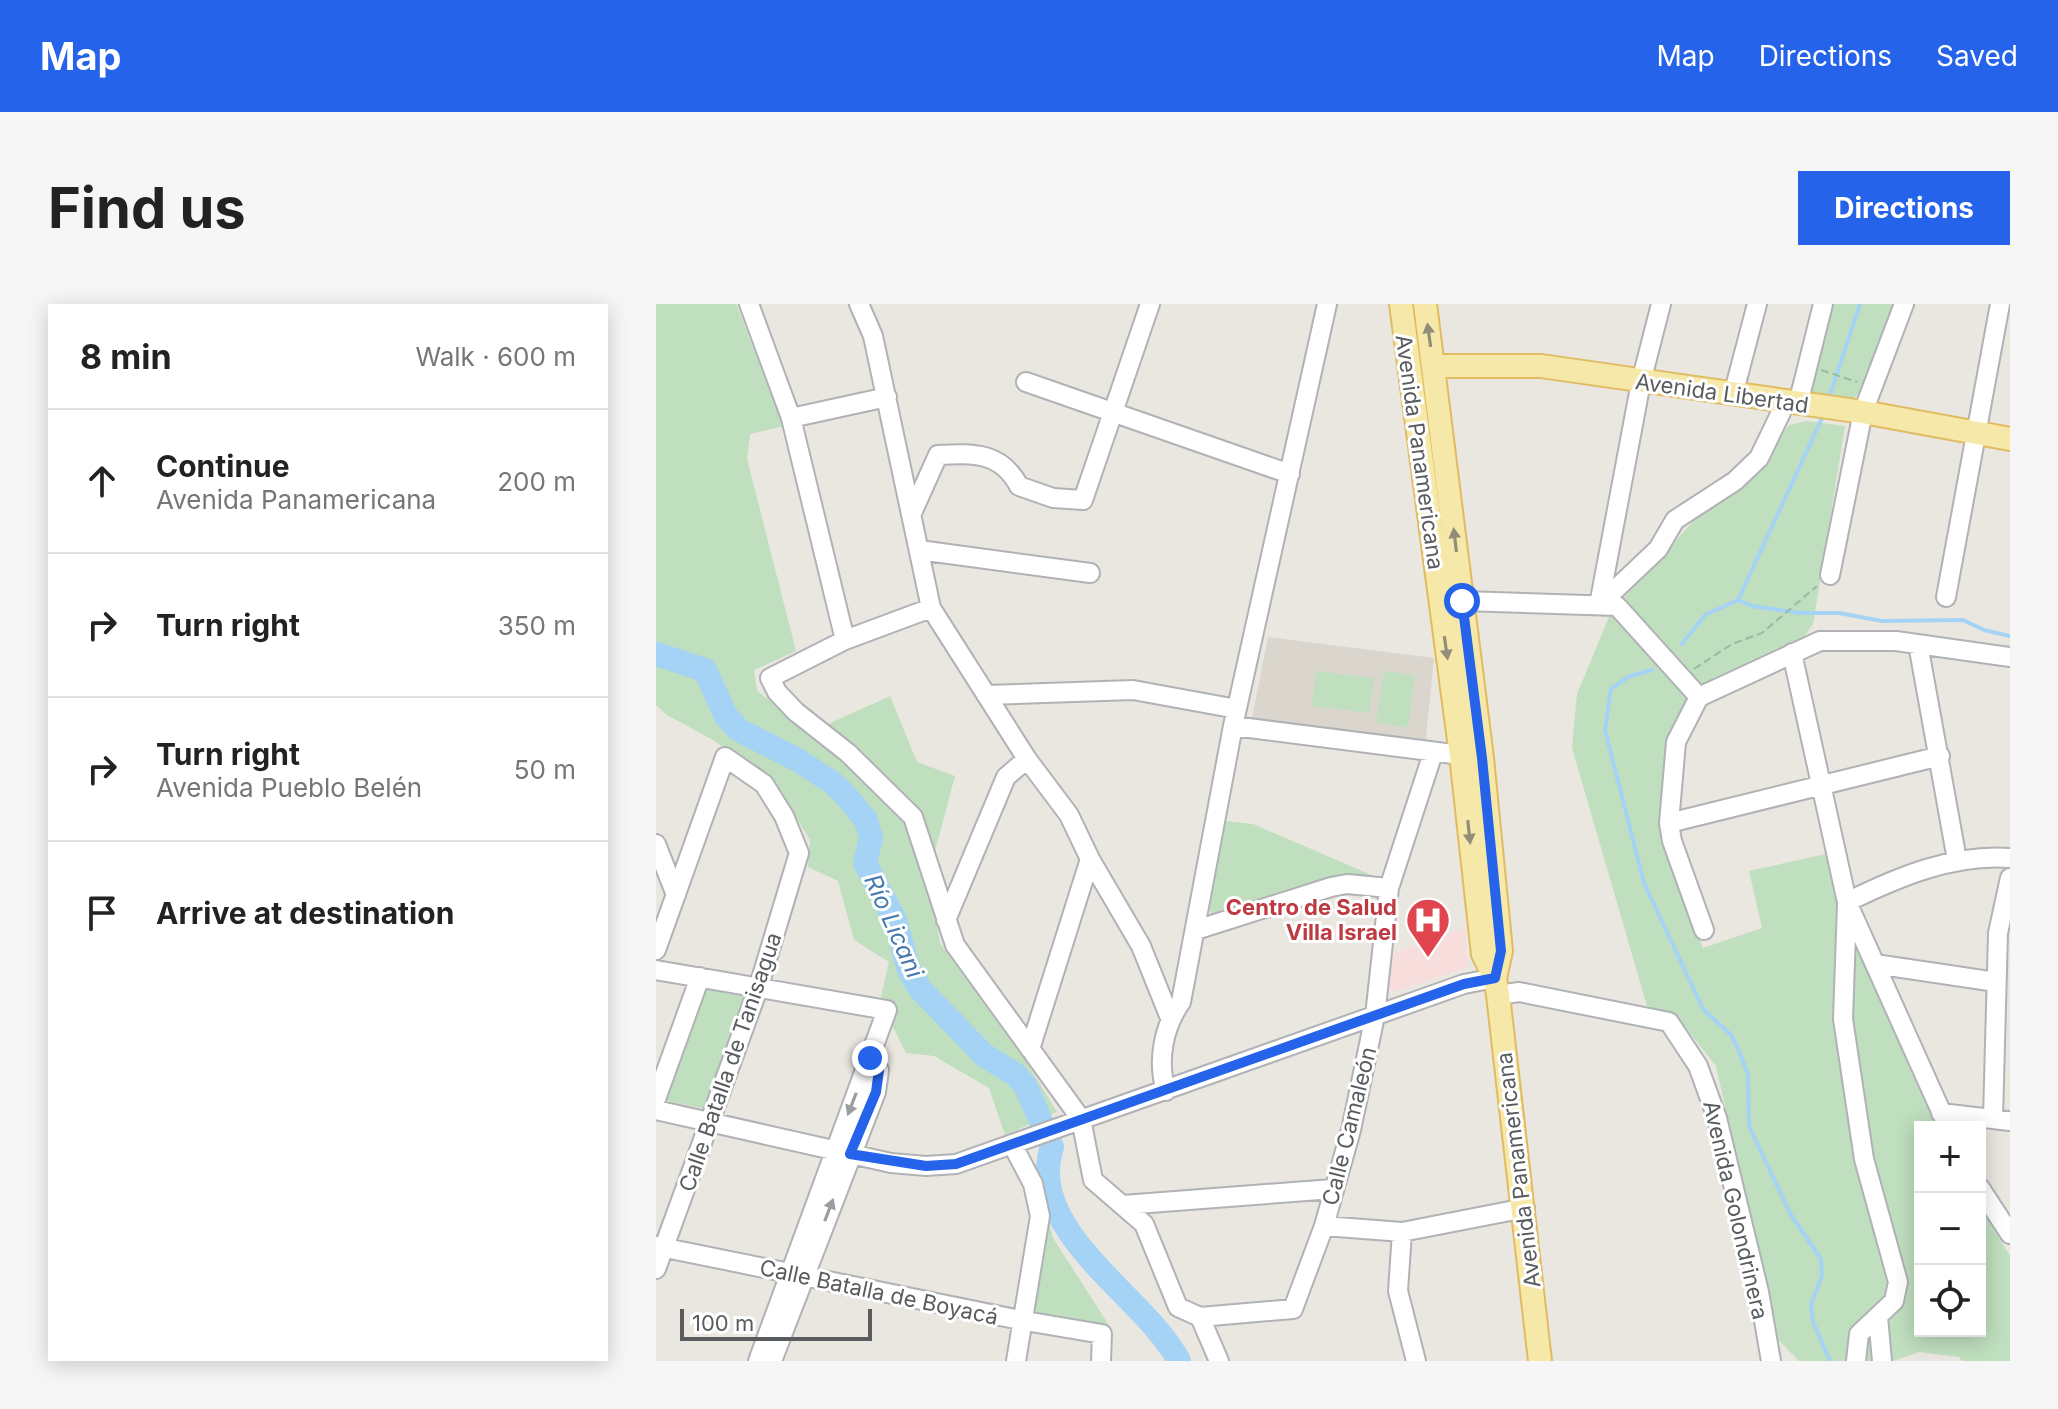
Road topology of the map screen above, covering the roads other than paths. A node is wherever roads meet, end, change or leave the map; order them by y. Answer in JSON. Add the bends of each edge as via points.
{"nodes":[{"id":1,"x":749,"y":304,"type":"edge"},
{"id":2,"x":859,"y":304,"type":"edge"},
{"id":3,"x":1150,"y":304,"type":"edge"},
{"id":4,"x":1327,"y":304,"type":"edge"},
{"id":5,"x":1401,"y":304,"type":"edge"},
{"id":6,"x":1425,"y":304,"type":"edge"},
{"id":7,"x":1661,"y":304,"type":"edge"},
{"id":8,"x":1757,"y":304,"type":"edge"},
{"id":9,"x":1823,"y":304,"type":"edge"},
{"id":10,"x":1904,"y":304,"type":"edge"},
{"id":11,"x":2000,"y":304,"type":"edge"},
{"id":12,"x":1434,"y":370,"type":"junction"},
{"id":13,"x":1410,"y":376,"type":"junction"},
{"id":14,"x":1026,"y":382,"type":"dead end"},
{"id":15,"x":1641,"y":382,"type":"junction"},
{"id":16,"x":1733,"y":395,"type":"junction"},
{"id":17,"x":887,"y":397,"type":"junction"},
{"id":18,"x":1799,"y":404,"type":"junction"},
{"id":19,"x":1855,"y":412,"type":"junction"},
{"id":20,"x":1111,"y":413,"type":"junction"},
{"id":21,"x":791,"y":418,"type":"junction"},
{"id":22,"x":1977,"y":432,"type":"junction"},
{"id":23,"x":2010,"y":439,"type":"edge"},
{"id":24,"x":1290,"y":474,"type":"junction"},
{"id":25,"x":912,"y":513,"type":"junction"},
{"id":26,"x":919,"y":550,"type":"junction"},
{"id":27,"x":1090,"y":573,"type":"dead end"},
{"id":28,"x":1830,"y":575,"type":"road end"},
{"id":29,"x":1946,"y":597,"type":"dead end"},
{"id":30,"x":1462,"y":601,"type":"junction"},
{"id":31,"x":1599,"y":605,"type":"junction"},
{"id":32,"x":931,"y":608,"type":"junction"},
{"id":33,"x":845,"y":640,"type":"junction"},
{"id":34,"x":1918,"y":644,"type":"junction"},
{"id":35,"x":1792,"y":653,"type":"junction"},
{"id":36,"x":2010,"y":657,"type":"edge"},
{"id":37,"x":986,"y":695,"type":"junction"},
{"id":38,"x":1699,"y":697,"type":"junction"},
{"id":39,"x":1235,"y":718,"type":"junction"},
{"id":40,"x":1433,"y":753,"type":"junction"},
{"id":41,"x":1461,"y":755,"type":"junction"},
{"id":42,"x":1940,"y":756,"type":"junction"},
{"id":43,"x":1027,"y":759,"type":"junction"},
{"id":44,"x":1821,"y":787,"type":"junction"},
{"id":45,"x":1669,"y":823,"type":"junction"},
{"id":46,"x":656,"y":844,"type":"edge"},
{"id":47,"x":2010,"y":858,"type":"edge"},
{"id":48,"x":1090,"y":859,"type":"junction"},
{"id":49,"x":1957,"y":860,"type":"junction"},
{"id":50,"x":2010,"y":878,"type":"edge"},
{"id":51,"x":1389,"y":888,"type":"junction"},
{"id":52,"x":676,"y":895,"type":"junction"},
{"id":53,"x":1847,"y":902,"type":"junction"},
{"id":54,"x":946,"y":920,"type":"junction"},
{"id":55,"x":1196,"y":930,"type":"junction"},
{"id":56,"x":1704,"y":930,"type":"dead end"},
{"id":57,"x":656,"y":950,"type":"edge"},
{"id":58,"x":1875,"y":964,"type":"junction"},
{"id":59,"x":656,"y":970,"type":"edge"},
{"id":60,"x":700,"y":977,"type":"junction"},
{"id":61,"x":1996,"y":982,"type":"junction"},
{"id":62,"x":1497,"y":987,"type":"junction"},
{"id":63,"x":758,"y":989,"type":"junction"},
{"id":64,"x":1375,"y":1016,"type":"junction"},
{"id":65,"x":1170,"y":1018,"type":"junction"},
{"id":66,"x":1030,"y":1049,"type":"junction"},
{"id":67,"x":1166,"y":1091,"type":"junction"},
{"id":68,"x":656,"y":1099,"type":"edge"},
{"id":69,"x":656,"y":1110,"type":"edge"},
{"id":70,"x":1081,"y":1119,"type":"junction"},
{"id":71,"x":2002,"y":1119,"type":"edge"},
{"id":72,"x":1945,"y":1120,"type":"edge"},
{"id":73,"x":710,"y":1122,"type":"junction"},
{"id":74,"x":1012,"y":1144,"type":"junction"},
{"id":75,"x":842,"y":1153,"type":"junction"},
{"id":76,"x":1333,"y":1189,"type":"junction"},
{"id":77,"x":1983,"y":1193,"type":"edge"},
{"id":78,"x":1123,"y":1205,"type":"junction"},
{"id":79,"x":1525,"y":1208,"type":"junction"},
{"id":80,"x":1324,"y":1226,"type":"junction"},
{"id":81,"x":1402,"y":1232,"type":"junction"},
{"id":82,"x":2010,"y":1234,"type":"edge"},
{"id":83,"x":660,"y":1247,"type":"edge"},
{"id":84,"x":656,"y":1269,"type":"edge"},
{"id":85,"x":797,"y":1275,"type":"junction"},
{"id":86,"x":1200,"y":1317,"type":"junction"},
{"id":87,"x":1878,"y":1317,"type":"junction"},
{"id":88,"x":1025,"y":1321,"type":"junction"},
{"id":89,"x":1769,"y":1355,"type":"edge"},
{"id":90,"x":758,"y":1361,"type":"edge"},
{"id":91,"x":772,"y":1361,"type":"edge"},
{"id":92,"x":1016,"y":1361,"type":"edge"},
{"id":93,"x":1101,"y":1361,"type":"edge"},
{"id":94,"x":1219,"y":1361,"type":"edge"},
{"id":95,"x":1416,"y":1361,"type":"edge"},
{"id":96,"x":1540,"y":1361,"type":"edge"},
{"id":97,"x":1787,"y":1361,"type":"edge"},
{"id":98,"x":1856,"y":1361,"type":"edge"},
{"id":99,"x":1882,"y":1361,"type":"edge"}],
"edges":[{"from":1,"to":21,"type":"street"},
{"from":2,"to":17,"type":"street","via":[[873,336]]},
{"from":3,"to":20,"type":"street"},
{"from":4,"to":24,"type":"street"},
{"from":5,"to":13,"type":"main road","name":"Avenida Panamericana"},
{"from":12,"to":6,"type":"main road","name":"Avenida Panamericana","one_way":true},
{"from":7,"to":15,"type":"street"},
{"from":8,"to":16,"type":"street"},
{"from":9,"to":18,"type":"street"},
{"from":10,"to":19,"type":"street"},
{"from":11,"to":22,"type":"street"},
{"from":12,"to":13,"type":"main road","name":"Avenida Libertad"},
{"from":12,"to":15,"type":"main road","name":"Avenida Libertad","via":[[1541,366]]},
{"from":30,"to":12,"type":"main road","name":"Avenida Panamericana","one_way":true},
{"from":13,"to":41,"type":"main road","name":"Avenida Panamericana","one_way":true},
{"from":14,"to":20,"type":"street"},
{"from":15,"to":16,"type":"main road","name":"Avenida Libertad"},
{"from":15,"to":31,"type":"street"},
{"from":16,"to":18,"type":"main road","name":"Avenida Libertad"},
{"from":17,"to":21,"type":"street"},
{"from":17,"to":25,"type":"street"},
{"from":18,"to":19,"type":"main road","name":"Avenida Libertad"},
{"from":18,"to":31,"type":"street","via":[[1759,458],[1735,481],[1675,520],[1658,549]]},
{"from":19,"to":22,"type":"main road","name":"Avenida Libertad"},
{"from":19,"to":28,"type":"street"},
{"from":20,"to":24,"type":"street"},
{"from":20,"to":25,"type":"street","via":[[1083,500],[1053,498],[1019,486],[1010,468],[974,453],[938,455]]},
{"from":21,"to":33,"type":"street"},
{"from":22,"to":23,"type":"main road","name":"Avenida Libertad"},
{"from":22,"to":29,"type":"street"},
{"from":24,"to":39,"type":"street"},
{"from":25,"to":26,"type":"street"},
{"from":26,"to":27,"type":"street"},
{"from":26,"to":32,"type":"street"},
{"from":30,"to":31,"type":"street"},
{"from":30,"to":62,"type":"main road","name":"Avenida Panamericana","via":[[1501,951]]},
{"from":31,"to":38,"type":"street","via":[[1617,606]]},
{"from":32,"to":33,"type":"street"},
{"from":32,"to":37,"type":"street"},
{"from":33,"to":54,"type":"street","via":[[770,678],[796,712],[848,753],[913,817]]},
{"from":34,"to":35,"type":"street","via":[[1820,641]]},
{"from":34,"to":36,"type":"street"},
{"from":34,"to":42,"type":"street"},
{"from":35,"to":38,"type":"street"},
{"from":35,"to":44,"type":"street"},
{"from":37,"to":39,"type":"street","via":[[1133,690]]},
{"from":37,"to":43,"type":"street"},
{"from":38,"to":45,"type":"street","via":[[1676,742]]},
{"from":39,"to":40,"type":"street"},
{"from":39,"to":55,"type":"street"},
{"from":40,"to":41,"type":"street"},
{"from":40,"to":51,"type":"street","name":"Calle Camaleón"},
{"from":41,"to":62,"type":"main road","name":"Avenida Panamericana","one_way":true,"via":[[1483,954]]},
{"from":42,"to":44,"type":"street"},
{"from":42,"to":49,"type":"street"},
{"from":43,"to":48,"type":"street","via":[[1069,815]]},
{"from":43,"to":54,"type":"street","via":[[1006,777]]},
{"from":44,"to":45,"type":"street"},
{"from":44,"to":53,"type":"street"},
{"from":45,"to":56,"type":"street"},
{"from":46,"to":52,"type":"street"},
{"from":47,"to":49,"type":"street","via":[[1975,855]]},
{"from":48,"to":65,"type":"street","via":[[1141,946]]},
{"from":48,"to":66,"type":"street"},
{"from":49,"to":53,"type":"street","via":[[1887,882]]},
{"from":50,"to":61,"type":"street","via":[[1998,933]]},
{"from":51,"to":55,"type":"street","via":[[1331,887]]},
{"from":51,"to":64,"type":"street","name":"Calle Camaleón"},
{"from":52,"to":57,"type":"street"},
{"from":52,"to":63,"type":"street","name":"Calle Batalla de Tanisagua","via":[[725,757],[764,784],[799,853]]},
{"from":53,"to":58,"type":"street"},
{"from":53,"to":87,"type":"street","via":[[1843,1019],[1864,1159],[1898,1282],[1894,1301]]},
{"from":54,"to":66,"type":"street","via":[[955,945]]},
{"from":55,"to":65,"type":"street","via":[[1181,1002]]},
{"from":58,"to":61,"type":"street"},
{"from":58,"to":72,"type":"street"},
{"from":59,"to":60,"type":"street"},
{"from":60,"to":63,"type":"street"},
{"from":60,"to":68,"type":"street"},
{"from":61,"to":71,"type":"street"},
{"from":62,"to":64,"type":"street","via":[[1464,984]]},
{"from":62,"to":79,"type":"main road","name":"Avenida Panamericana"},
{"from":62,"to":89,"type":"street","name":"Avenida Golondrinera","via":[[1669,1022],[1698,1066],[1713,1104]]},
{"from":63,"to":73,"type":"street","name":"Calle Batalla de Tanisagua"},
{"from":63,"to":75,"type":"street","via":[[887,1010],[870,1058],[879,1070],[876,1092]]},
{"from":64,"to":67,"type":"street"},
{"from":64,"to":76,"type":"street","name":"Calle Camaleón"},
{"from":65,"to":67,"type":"street","via":[[1160,1070]]},
{"from":66,"to":70,"type":"street"},
{"from":67,"to":70,"type":"street"},
{"from":69,"to":73,"type":"street"},
{"from":70,"to":74,"type":"street"},
{"from":70,"to":78,"type":"street","via":[[1093,1180]]},
{"from":71,"to":72,"type":"street"},
{"from":73,"to":75,"type":"street"},
{"from":73,"to":83,"type":"street","name":"Calle Batalla de Tanisagua"},
{"from":74,"to":75,"type":"street","via":[[941,1165],[891,1163]]},
{"from":74,"to":88,"type":"street","via":[[1039,1201]]},
{"from":75,"to":85,"type":"street"},
{"from":76,"to":78,"type":"street"},
{"from":76,"to":80,"type":"street","name":"Calle Camaleón"},
{"from":77,"to":82,"type":"street"},
{"from":78,"to":86,"type":"street","via":[[1144,1224],[1178,1307]]},
{"from":79,"to":81,"type":"street"},
{"from":79,"to":96,"type":"main road","name":"Avenida Panamericana"},
{"from":80,"to":81,"type":"street"},
{"from":80,"to":86,"type":"street","name":"Calle Camaleón","via":[[1293,1309]]},
{"from":81,"to":95,"type":"street","via":[[1398,1291]]},
{"from":83,"to":84,"type":"street","name":"Calle Batalla de Tanisagua"},
{"from":83,"to":85,"type":"street","name":"Calle Batalla de Boyacá"},
{"from":85,"to":88,"type":"street","name":"Calle Batalla de Boyacá"},
{"from":85,"to":90,"type":"street"},
{"from":85,"to":91,"type":"street"},
{"from":86,"to":94,"type":"street"},
{"from":87,"to":98,"type":"street","via":[[1859,1334]]},
{"from":87,"to":99,"type":"street"},
{"from":88,"to":92,"type":"street"},
{"from":88,"to":93,"type":"street","name":"Calle Batalla de Boyacá","via":[[1102,1334]]},
{"from":89,"to":97,"type":"street"}]}
